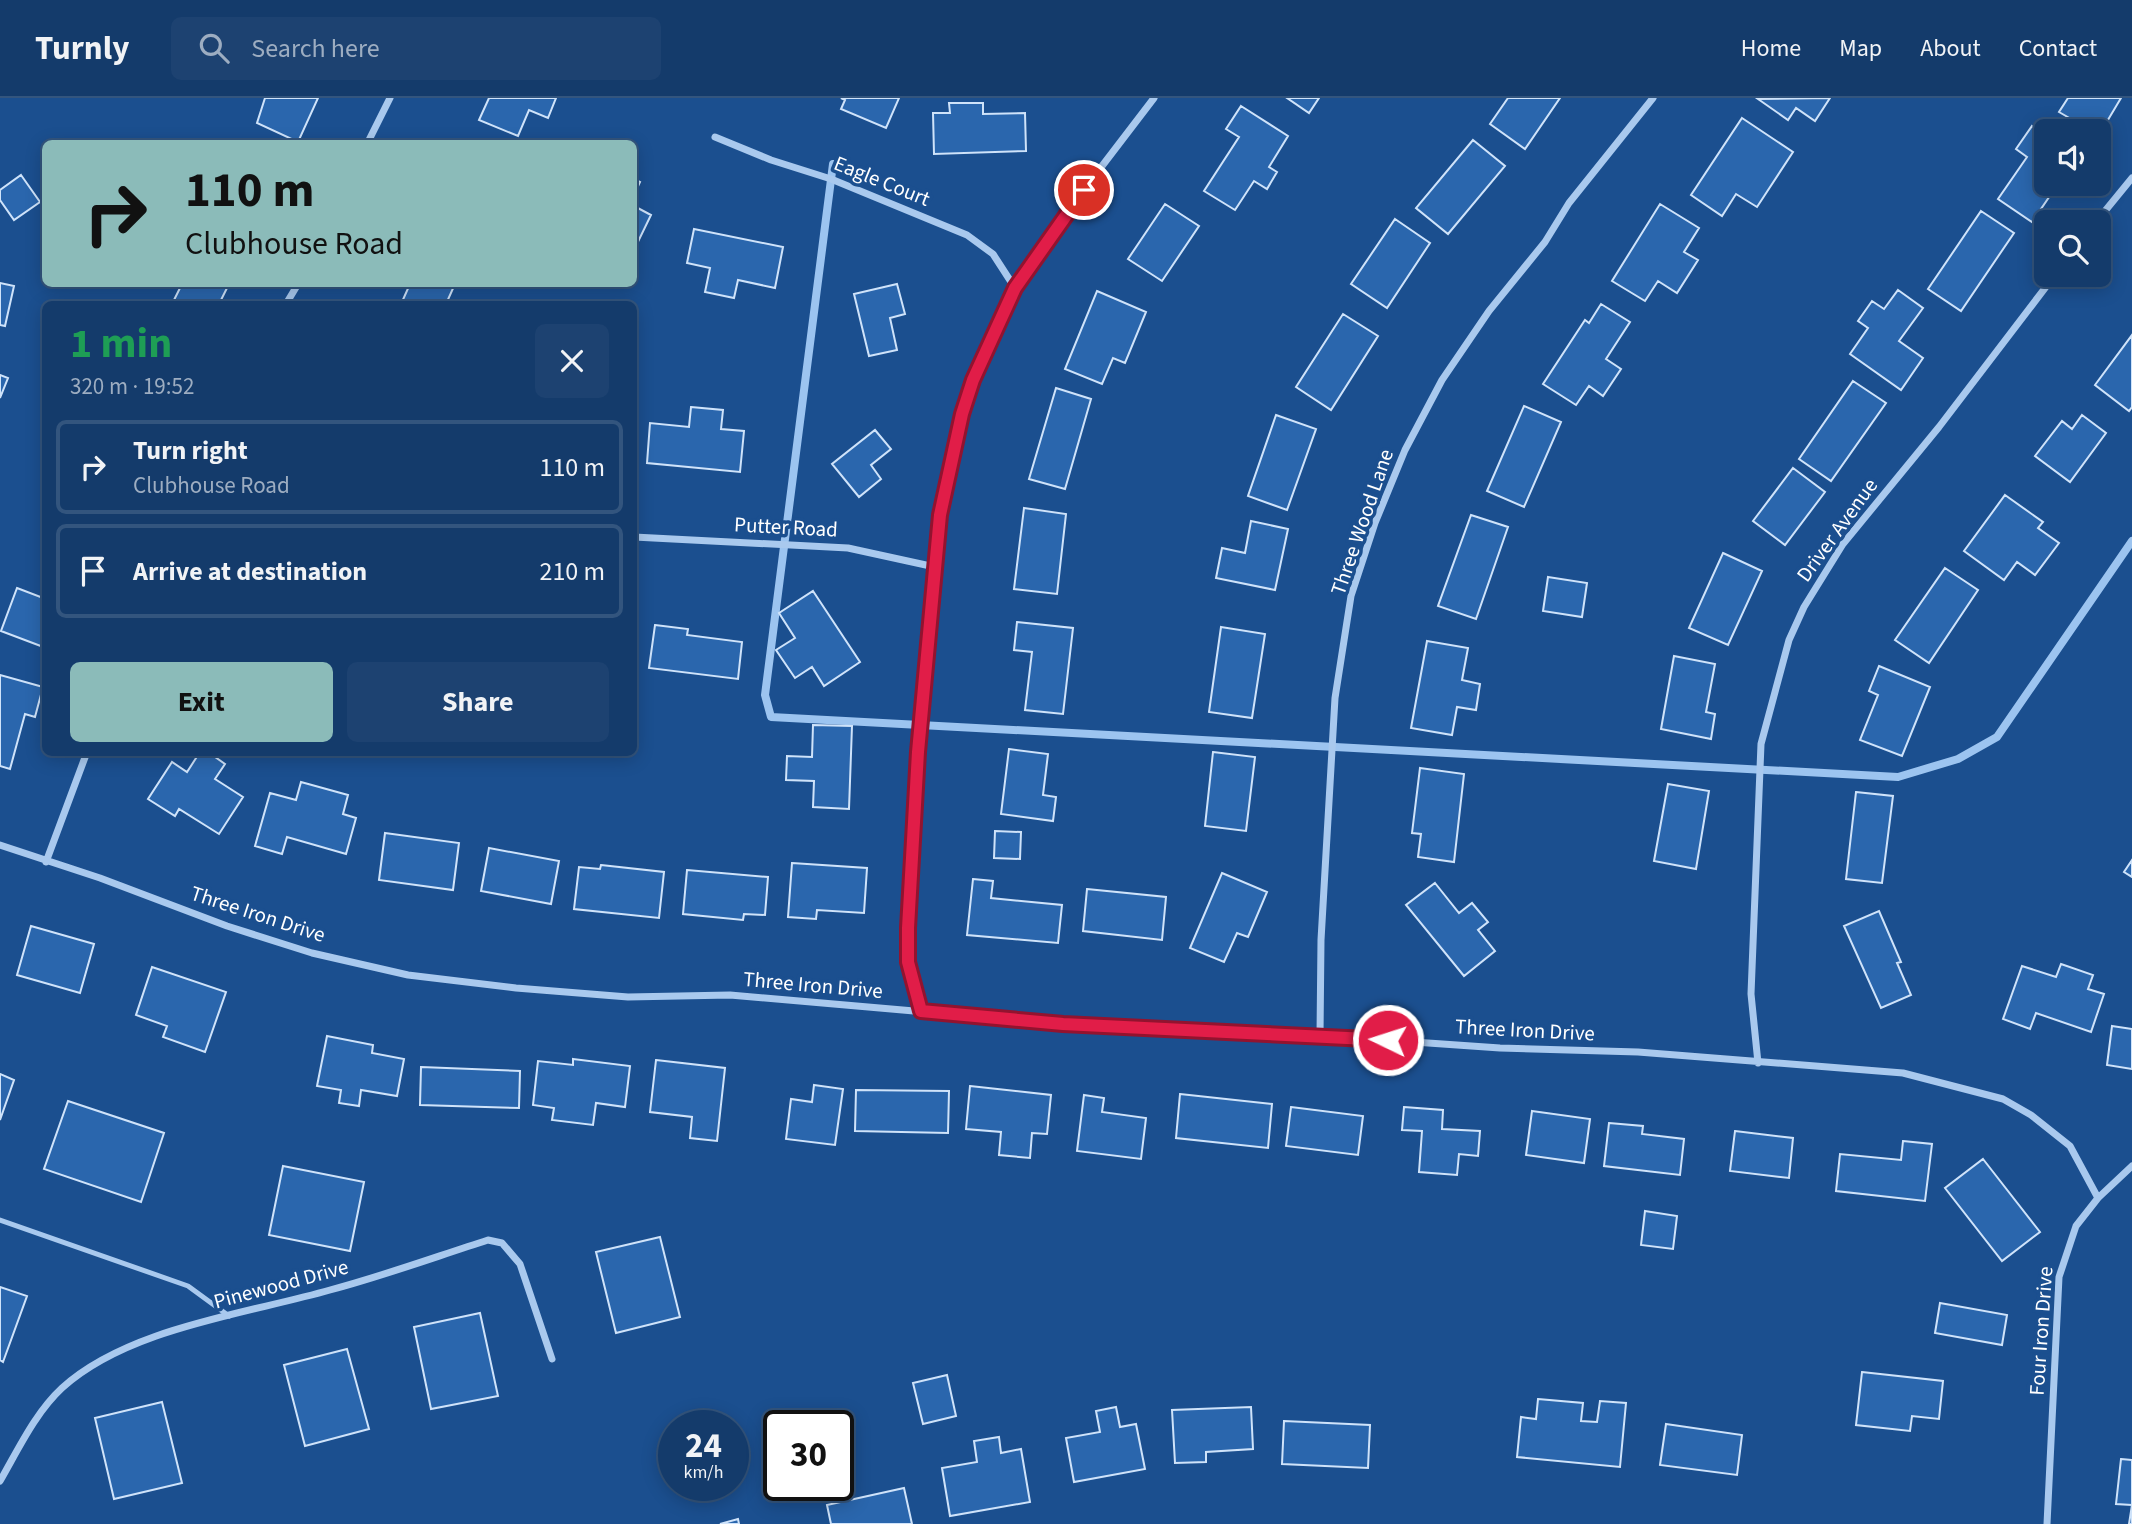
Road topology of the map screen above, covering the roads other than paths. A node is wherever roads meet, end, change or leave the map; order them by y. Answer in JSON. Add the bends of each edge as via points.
{"nodes":[{"id":1,"x":390,"y":98,"type":"edge"},
{"id":2,"x":1154,"y":98,"type":"edge"},
{"id":3,"x":1653,"y":98,"type":"edge"},
{"id":4,"x":715,"y":137,"type":"dead end"},
{"id":5,"x":369,"y":140,"type":"edge"},
{"id":6,"x":2132,"y":178,"type":"edge"},
{"id":7,"x":2106,"y":210,"type":"edge"},
{"id":8,"x":2046,"y":287,"type":"edge"},
{"id":9,"x":1015,"y":288,"type":"junction"},
{"id":10,"x":637,"y":537,"type":"edge"},
{"id":11,"x":935,"y":567,"type":"junction"},
{"id":12,"x":86,"y":756,"type":"edge"},
{"id":13,"x":0,"y":845,"type":"edge"},
{"id":14,"x":46,"y":863,"type":"junction"},
{"id":15,"x":921,"y":1011,"type":"junction"},
{"id":16,"x":1320,"y":1035,"type":"junction"},
{"id":17,"x":1758,"y":1063,"type":"junction"},
{"id":18,"x":2132,"y":1166,"type":"edge"},
{"id":19,"x":2098,"y":1198,"type":"junction"},
{"id":20,"x":0,"y":1220,"type":"edge"},
{"id":21,"x":229,"y":1316,"type":"junction"},
{"id":22,"x":552,"y":1359,"type":"dead end"},
{"id":23,"x":0,"y":1481,"type":"edge"},
{"id":24,"x":2047,"y":1524,"type":"edge"}],
"edges":[{"from":1,"to":5,"type":"street"},
{"from":2,"to":9,"type":"street"},
{"from":3,"to":16,"type":"street","name":"Three Wood Lane","via":[[1569,203],[1442,380],[1405,450],[1375,523],[1351,596],[1335,698]]},
{"from":4,"to":9,"type":"street","name":"Eagle Court","via":[[967,235],[993,254]]},
{"from":6,"to":7,"type":"street"},
{"from":8,"to":17,"type":"street","name":"Driver Avenue","via":[[1843,544],[1789,640],[1761,744],[1751,994]]},
{"from":9,"to":11,"type":"street","via":[[962,414],[940,515]]},
{"from":10,"to":11,"type":"street","name":"Putter Road","via":[[848,548]]},
{"from":11,"to":15,"type":"street","via":[[908,928],[908,962]]},
{"from":12,"to":14,"type":"street"},
{"from":13,"to":14,"type":"street","name":"Three Iron Drive"},
{"from":14,"to":15,"type":"street","name":"Three Iron Drive","via":[[312,953],[408,975],[628,997],[730,995]]},
{"from":15,"to":16,"type":"street","name":"Three Iron Drive","via":[[1063,1024]]},
{"from":16,"to":17,"type":"street","name":"Three Iron Drive"},
{"from":17,"to":19,"type":"street","name":"Three Iron Drive","via":[[1903,1073],[2003,1099],[2070,1146]]},
{"from":18,"to":19,"type":"street","name":"Four Iron Drive"},
{"from":19,"to":24,"type":"street","name":"Four Iron Drive","via":[[2076,1226],[2059,1276]]},
{"from":20,"to":21,"type":"lane","via":[[188,1286]]},
{"from":21,"to":22,"type":"street","name":"Pinewood Drive","via":[[331,1290],[488,1240],[502,1243],[520,1264]]},
{"from":21,"to":23,"type":"street","name":"Pinewood Drive","via":[[181,1328],[95,1364],[61,1389],[46,1407]]}]}
